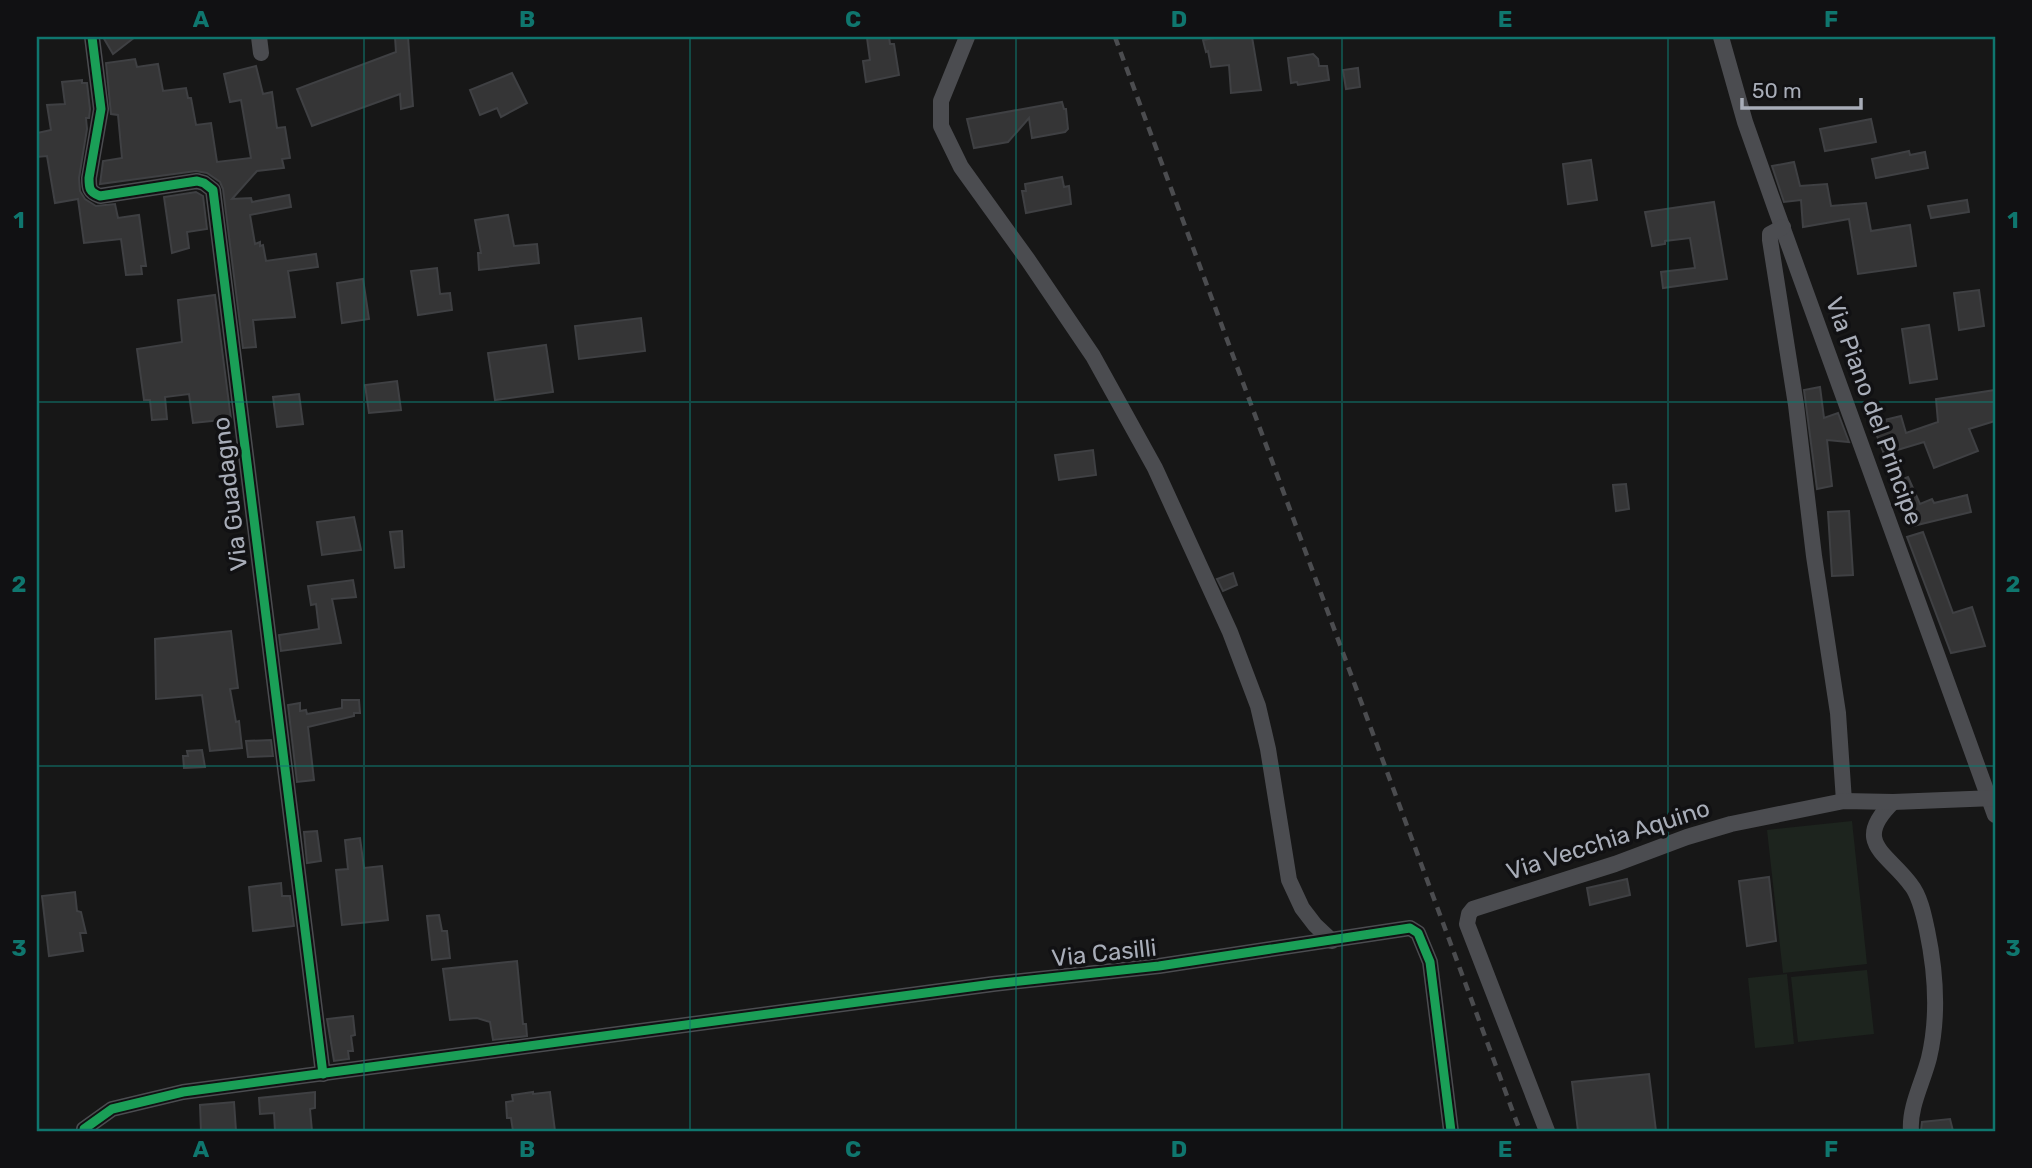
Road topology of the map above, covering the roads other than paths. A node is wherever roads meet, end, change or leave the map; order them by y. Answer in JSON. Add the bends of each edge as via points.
{"nodes":[{"id":1,"x":92,"y":37,"type":"edge"},
{"id":2,"x":967,"y":37,"type":"edge"},
{"id":3,"x":1721,"y":37,"type":"edge"},
{"id":4,"x":1783,"y":227,"type":"junction"},
{"id":5,"x":1844,"y":801,"type":"junction"},
{"id":6,"x":1893,"y":802,"type":"junction"},
{"id":7,"x":1993,"y":804,"type":"edge"},
{"id":8,"x":1332,"y":941,"type":"junction"},
{"id":9,"x":323,"y":1074,"type":"junction"},
{"id":10,"x":85,"y":1131,"type":"edge"},
{"id":11,"x":1451,"y":1131,"type":"edge"},
{"id":12,"x":1547,"y":1131,"type":"edge"},
{"id":13,"x":1911,"y":1131,"type":"edge"}],
"edges":[{"from":1,"to":9,"type":"street","name":"Via Guadagno","via":[[101,109],[89,178],[92,193],[100,196],[197,181],[212,190]]},
{"from":2,"to":8,"type":"street","via":[[942,101],[941,126],[961,167],[1093,356],[1155,468],[1230,632],[1258,706],[1289,880],[1302,908]]},
{"from":3,"to":4,"type":"street","name":"Via Piano del Principe","via":[[1745,122]]},
{"from":4,"to":5,"type":"street","via":[[1770,234],[1770,240],[1838,713]]},
{"from":4,"to":7,"type":"street","name":"Via Piano del Principe"},
{"from":5,"to":6,"type":"street","name":"Via Vecchia Aquino"},
{"from":5,"to":12,"type":"street","name":"Via Vecchia Aquino","via":[[1687,836],[1473,909],[1467,923]]},
{"from":6,"to":7,"type":"street","name":"Via Vecchia Aquino"},
{"from":6,"to":13,"type":"street","via":[[1875,823],[1874,834],[1878,849],[1917,896],[1927,930],[1937,1005]]},
{"from":8,"to":9,"type":"street","name":"Via Casilli"},
{"from":8,"to":11,"type":"street","name":"Via Casilli","via":[[1410,928],[1418,933],[1430,962]]},
{"from":9,"to":10,"type":"street","name":"Via Casilli","via":[[171,1095],[113,1109]]}]}
